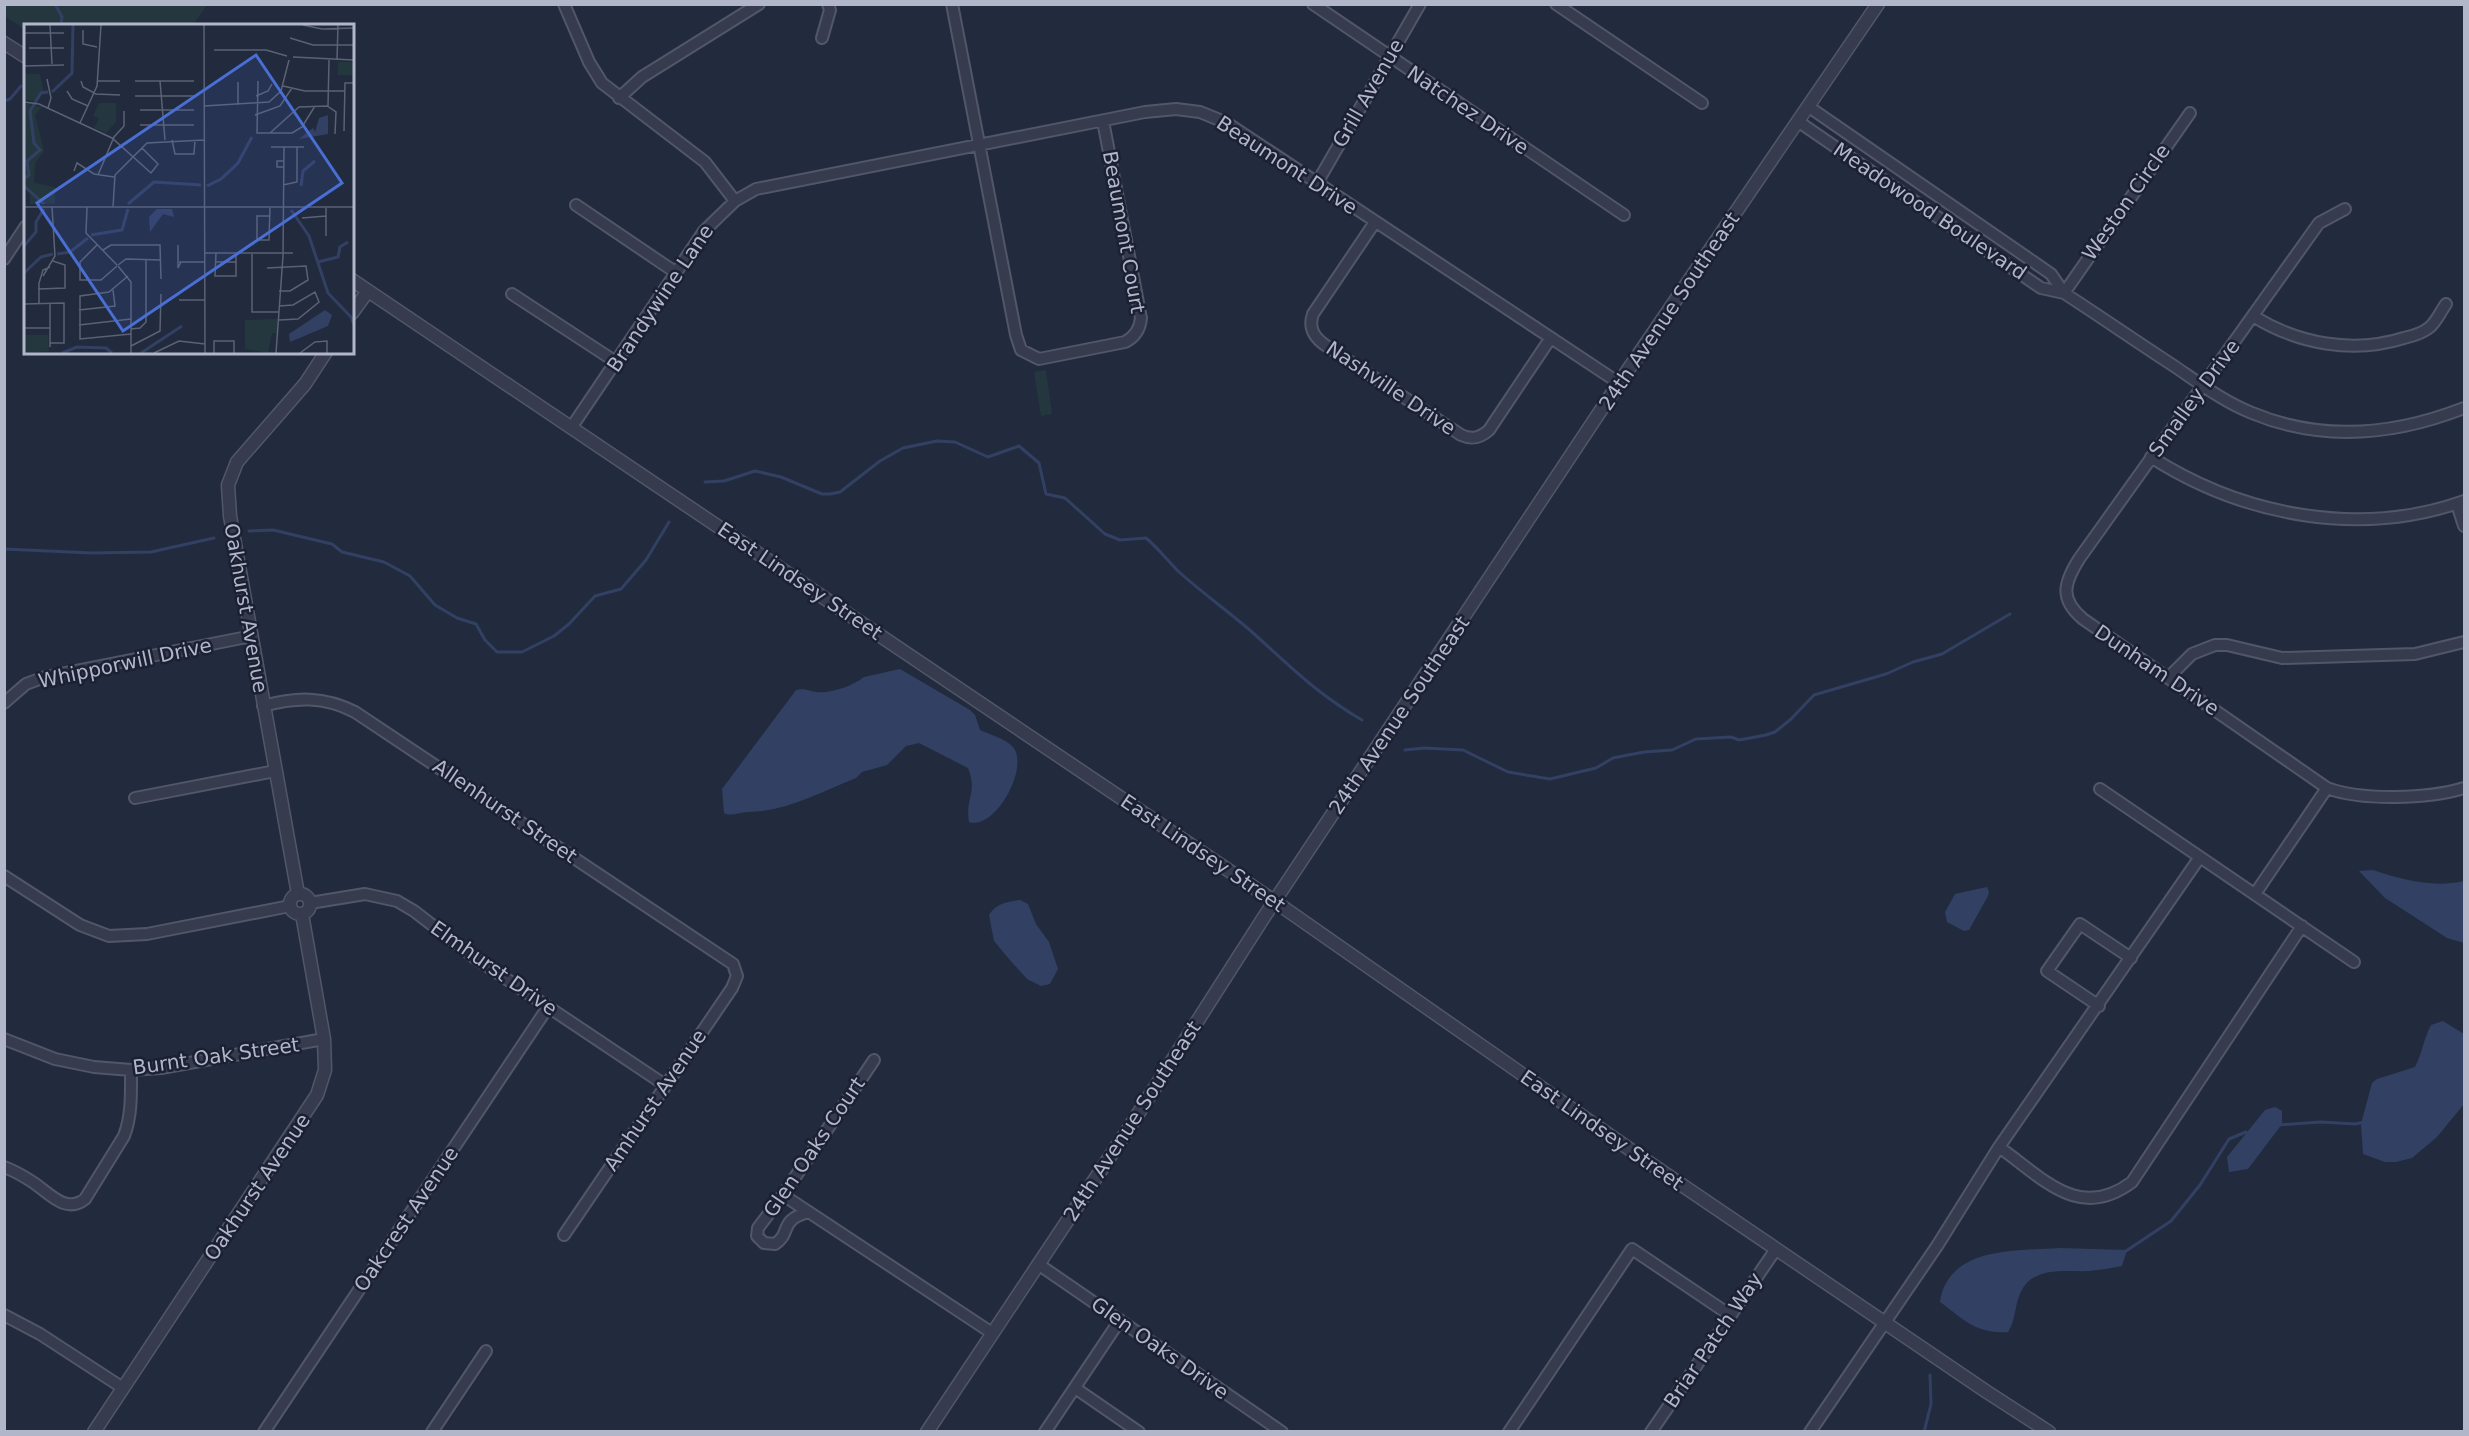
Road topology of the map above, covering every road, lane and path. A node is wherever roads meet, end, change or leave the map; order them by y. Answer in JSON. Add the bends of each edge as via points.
{"nodes":[{"id":1,"x":564,"y":4,"type":"edge"},
{"id":2,"x":759,"y":4,"type":"edge"},
{"id":3,"x":828,"y":4,"type":"edge"},
{"id":4,"x":952,"y":4,"type":"edge"},
{"id":5,"x":1313,"y":4,"type":"edge"},
{"id":6,"x":1420,"y":4,"type":"edge"},
{"id":7,"x":1556,"y":4,"type":"edge"},
{"id":8,"x":1878,"y":4,"type":"edge"},
{"id":9,"x":822,"y":38,"type":"dead end"},
{"id":10,"x":4,"y":43,"type":"edge"},
{"id":11,"x":24,"y":56,"type":"edge"},
{"id":12,"x":1390,"y":57,"type":"junction"},
{"id":13,"x":619,"y":98,"type":"junction"},
{"id":14,"x":1702,"y":103,"type":"dead end"},
{"id":15,"x":1809,"y":107,"type":"junction"},
{"id":16,"x":2190,"y":113,"type":"dead end"},
{"id":17,"x":1103,"y":121,"type":"junction"},
{"id":18,"x":1799,"y":122,"type":"junction"},
{"id":19,"x":978,"y":144,"type":"junction"},
{"id":20,"x":1317,"y":183,"type":"junction"},
{"id":21,"x":735,"y":201,"type":"junction"},
{"id":22,"x":576,"y":206,"type":"dead end"},
{"id":23,"x":2345,"y":209,"type":"dead end"},
{"id":24,"x":1624,"y":214,"type":"dead end"},
{"id":25,"x":1375,"y":222,"type":"junction"},
{"id":26,"x":24,"y":228,"type":"edge"},
{"id":27,"x":4,"y":259,"type":"edge"},
{"id":28,"x":675,"y":272,"type":"junction"},
{"id":29,"x":354,"y":281,"type":"edge"},
{"id":30,"x":368,"y":291,"type":"junction"},
{"id":31,"x":2064,"y":292,"type":"junction"},
{"id":32,"x":512,"y":294,"type":"dead end"},
{"id":33,"x":2446,"y":304,"type":"dead end"},
{"id":34,"x":354,"y":311,"type":"edge"},
{"id":35,"x":2253,"y":316,"type":"junction"},
{"id":36,"x":1550,"y":339,"type":"junction"},
{"id":37,"x":325,"y":354,"type":"edge"},
{"id":38,"x":616,"y":362,"type":"junction"},
{"id":39,"x":1619,"y":383,"type":"junction"},
{"id":40,"x":2202,"y":385,"type":"junction"},
{"id":41,"x":2464,"y":408,"type":"edge"},
{"id":42,"x":571,"y":428,"type":"junction"},
{"id":43,"x":2151,"y":457,"type":"junction"},
{"id":44,"x":2461,"y":502,"type":"edge"},
{"id":45,"x":2464,"y":526,"type":"edge"},
{"id":46,"x":2068,"y":602,"type":"joint"},
{"id":47,"x":252,"y":636,"type":"junction"},
{"id":48,"x":2464,"y":642,"type":"edge"},
{"id":49,"x":2169,"y":677,"type":"junction"},
{"id":50,"x":4,"y":703,"type":"edge"},
{"id":51,"x":263,"y":706,"type":"junction"},
{"id":52,"x":275,"y":771,"type":"junction"},
{"id":53,"x":2327,"y":788,"type":"junction"},
{"id":54,"x":2464,"y":788,"type":"edge"},
{"id":55,"x":2100,"y":789,"type":"dead end"},
{"id":56,"x":135,"y":798,"type":"dead end"},
{"id":57,"x":2200,"y":857,"type":"junction"},
{"id":58,"x":4,"y":876,"type":"edge"},
{"id":59,"x":298,"y":894,"type":"junction"},
{"id":60,"x":2255,"y":894,"type":"junction"},
{"id":61,"x":1274,"y":901,"type":"junction"},
{"id":62,"x":310,"y":903,"type":"junction"},
{"id":63,"x":290,"y":906,"type":"junction"},
{"id":64,"x":302,"y":914,"type":"junction"},
{"id":65,"x":2302,"y":926,"type":"junction"},
{"id":66,"x":2132,"y":958,"type":"junction"},
{"id":67,"x":2354,"y":962,"type":"dead end"},
{"id":68,"x":733,"y":964,"type":"joint"},
{"id":69,"x":2099,"y":1006,"type":"junction"},
{"id":70,"x":548,"y":1007,"type":"junction"},
{"id":71,"x":4,"y":1039,"type":"edge"},
{"id":72,"x":324,"y":1039,"type":"junction"},
{"id":73,"x":874,"y":1060,"type":"dead end"},
{"id":74,"x":131,"y":1070,"type":"junction"},
{"id":75,"x":665,"y":1085,"type":"junction"},
{"id":76,"x":1999,"y":1147,"type":"junction"},
{"id":77,"x":4,"y":1167,"type":"edge"},
{"id":78,"x":783,"y":1195,"type":"junction"},
{"id":79,"x":809,"y":1212,"type":"junction"},
{"id":80,"x":564,"y":1235,"type":"dead end"},
{"id":81,"x":1776,"y":1249,"type":"junction"},
{"id":82,"x":1038,"y":1264,"type":"junction"},
{"id":83,"x":4,"y":1315,"type":"edge"},
{"id":84,"x":1730,"y":1315,"type":"junction"},
{"id":85,"x":1120,"y":1320,"type":"junction"},
{"id":86,"x":1884,"y":1323,"type":"junction"},
{"id":87,"x":992,"y":1333,"type":"junction"},
{"id":88,"x":486,"y":1351,"type":"dead end"},
{"id":89,"x":123,"y":1388,"type":"junction"},
{"id":90,"x":1075,"y":1388,"type":"junction"},
{"id":91,"x":1276,"y":1430,"type":"edge"},
{"id":92,"x":94,"y":1431,"type":"edge"},
{"id":93,"x":264,"y":1431,"type":"edge"},
{"id":94,"x":432,"y":1431,"type":"edge"},
{"id":95,"x":927,"y":1431,"type":"edge"},
{"id":96,"x":1045,"y":1431,"type":"edge"},
{"id":97,"x":1139,"y":1431,"type":"edge"},
{"id":98,"x":1509,"y":1431,"type":"edge"},
{"id":99,"x":1651,"y":1431,"type":"edge"},
{"id":100,"x":1810,"y":1431,"type":"edge"},
{"id":101,"x":2049,"y":1431,"type":"edge"}],
"edges":[{"from":1,"to":13,"type":"street","via":[[596,75]]},
{"from":2,"to":13,"type":"street","via":[[642,77]]},
{"from":3,"to":9,"type":"street","via":[[830,10]]},
{"from":4,"to":19,"type":"street"},
{"from":5,"to":12,"type":"street","name":"Natchez Drive"},
{"from":6,"to":12,"type":"street","name":"Grill Avenue"},
{"from":7,"to":14,"type":"street"},
{"from":8,"to":15,"type":"street","name":"24th Avenue Southeast"},
{"from":10,"to":11,"type":"street"},
{"from":12,"to":20,"type":"street","name":"Grill Avenue"},
{"from":12,"to":24,"type":"street","name":"Natchez Drive"},
{"from":13,"to":21,"type":"street","via":[[705,162]]},
{"from":15,"to":18,"type":"street","name":"24th Avenue Southeast"},
{"from":15,"to":31,"type":"street","name":"Meadowood Boulevard","via":[[2051,274]]},
{"from":16,"to":31,"type":"street","name":"Weston Circle"},
{"from":17,"to":19,"type":"street","name":"Beaumont Drive"},
{"from":17,"to":19,"type":"street","name":"Beaumont Court","via":[[1140,325],[1125,342],[1039,359],[1026,354],[1018,344]]},
{"from":17,"to":20,"type":"street","name":"Beaumont Drive","via":[[1166,109],[1200,112],[1227,123]]},
{"from":18,"to":31,"type":"street","name":"Meadowood Boulevard","via":[[2041,288]]},
{"from":18,"to":39,"type":"street","name":"24th Avenue Southeast"},
{"from":19,"to":21,"type":"street","name":"Brandywine Lane","via":[[765,186]]},
{"from":20,"to":25,"type":"street","name":"Beaumont Drive"},
{"from":21,"to":28,"type":"street","name":"Brandywine Lane","via":[[711,222]]},
{"from":22,"to":28,"type":"street"},
{"from":23,"to":35,"type":"street","name":"Smalley Drive","via":[[2319,223]]},
{"from":25,"to":36,"type":"street","name":"Beaumont Drive"},
{"from":25,"to":36,"type":"street","name":"Nashville Drive","via":[[1311,320],[1312,331],[1320,341],[1461,435],[1478,437],[1489,430]]},
{"from":26,"to":27,"type":"street"},
{"from":28,"to":38,"type":"street","name":"Brandywine Lane"},
{"from":29,"to":30,"type":"street","name":"East Lindsey Street"},
{"from":30,"to":34,"type":"street"},
{"from":30,"to":42,"type":"street","name":"East Lindsey Street"},
{"from":31,"to":40,"type":"street","name":"Meadowood Boulevard"},
{"from":32,"to":38,"type":"street"},
{"from":33,"to":35,"type":"street","via":[[2430,327],[2374,344],[2334,345],[2307,340]]},
{"from":35,"to":40,"type":"street","name":"Smalley Drive"},
{"from":36,"to":39,"type":"street","name":"Beaumont Drive"},
{"from":37,"to":47,"type":"street","name":"Oakhurst Avenue","via":[[304,384],[247,449],[233,469],[228,485],[234,543]]},
{"from":38,"to":42,"type":"street","name":"Brandywine Lane"},
{"from":39,"to":61,"type":"street","name":"24th Avenue Southeast"},
{"from":40,"to":41,"type":"street","name":"Meadowood Boulevard","via":[[2251,413],[2292,426],[2339,433],[2393,429]]},
{"from":40,"to":43,"type":"street","name":"Smalley Drive"},
{"from":42,"to":61,"type":"street","name":"East Lindsey Street"},
{"from":43,"to":44,"type":"street","via":[[2234,499],[2301,515],[2389,518]]},
{"from":43,"to":46,"type":"street","name":"Smalley Drive","via":[[2072,570],[2067,582]]},
{"from":44,"to":45,"type":"street"},
{"from":46,"to":49,"type":"street","name":"Dunham Drive","via":[[2083,619]]},
{"from":47,"to":50,"type":"street","name":"Whipporwill Drive","via":[[45,677],[26,684]]},
{"from":47,"to":51,"type":"street","name":"Oakhurst Avenue"},
{"from":48,"to":49,"type":"street","via":[[2415,654],[2282,658],[2215,645],[2192,654]]},
{"from":49,"to":53,"type":"street","name":"Dunham Drive"},
{"from":51,"to":52,"type":"street","name":"Oakhurst Avenue"},
{"from":51,"to":68,"type":"street","name":"Allenhurst Street","via":[[312,698],[336,702],[355,712]]},
{"from":52,"to":56,"type":"street"},
{"from":52,"to":59,"type":"street","name":"Oakhurst Avenue"},
{"from":53,"to":54,"type":"street","via":[[2368,796],[2428,795]]},
{"from":53,"to":60,"type":"street"},
{"from":55,"to":57,"type":"street"},
{"from":57,"to":60,"type":"street"},
{"from":57,"to":66,"type":"street"},
{"from":58,"to":63,"type":"street","via":[[80,925],[109,936],[147,934]]},
{"from":59,"to":62,"type":"street","via":[[306,896]]},
{"from":59,"to":63,"type":"street"},
{"from":60,"to":65,"type":"street"},
{"from":61,"to":81,"type":"street","name":"East Lindsey Street"},
{"from":61,"to":82,"type":"street","name":"24th Avenue Southeast"},
{"from":62,"to":64,"type":"street"},
{"from":62,"to":70,"type":"street","name":"Elmhurst Drive","via":[[365,894],[397,901]]},
{"from":63,"to":64,"type":"street"},
{"from":64,"to":72,"type":"street","name":"Oakhurst Avenue"},
{"from":65,"to":67,"type":"street"},
{"from":65,"to":76,"type":"street","via":[[2126,1187],[2102,1198],[2081,1199],[2064,1192]]},
{"from":66,"to":69,"type":"street"},
{"from":66,"to":69,"type":"street","via":[[2080,924],[2060,952],[2048,971]]},
{"from":68,"to":75,"type":"street","name":"Amhurst Avenue","via":[[737,975],[732,988]]},
{"from":69,"to":76,"type":"street"},
{"from":70,"to":75,"type":"street","name":"Elmhurst Drive"},
{"from":70,"to":93,"type":"street","name":"Oakcrest Avenue"},
{"from":71,"to":74,"type":"street","name":"Burnt Oak Street","via":[[55,1059]]},
{"from":72,"to":74,"type":"street","name":"Burnt Oak Street"},
{"from":72,"to":89,"type":"street","name":"Oakhurst Avenue","via":[[325,1070],[310,1108]]},
{"from":73,"to":78,"type":"street","name":"Glen Oaks Court"},
{"from":74,"to":77,"type":"street","via":[[128,1126],[85,1199],[72,1205],[57,1201],[33,1182]]},
{"from":75,"to":80,"type":"street","name":"Amhurst Avenue"},
{"from":76,"to":86,"type":"street"},
{"from":78,"to":79,"type":"street"},
{"from":78,"to":79,"type":"street","name":"Glen Oaks Court","via":[[758,1228],[757,1236],[764,1243],[779,1242],[788,1223]]},
{"from":79,"to":87,"type":"street"},
{"from":81,"to":84,"type":"street","name":"Briar Patch Way"},
{"from":81,"to":86,"type":"street","name":"East Lindsey Street"},
{"from":82,"to":85,"type":"street","name":"Glen Oaks Drive"},
{"from":82,"to":87,"type":"street","name":"24th Avenue Southeast"},
{"from":83,"to":89,"type":"street"},
{"from":84,"to":98,"type":"street","via":[[1632,1249]]},
{"from":84,"to":99,"type":"street","name":"Briar Patch Way"},
{"from":85,"to":90,"type":"street"},
{"from":85,"to":91,"type":"street","name":"Glen Oaks Drive"},
{"from":86,"to":100,"type":"street"},
{"from":86,"to":101,"type":"street","name":"East Lindsey Street"},
{"from":87,"to":95,"type":"street","name":"24th Avenue Southeast"},
{"from":88,"to":94,"type":"street"},
{"from":89,"to":92,"type":"street","name":"Oakhurst Avenue"},
{"from":90,"to":96,"type":"street"},
{"from":90,"to":97,"type":"street"}]}
